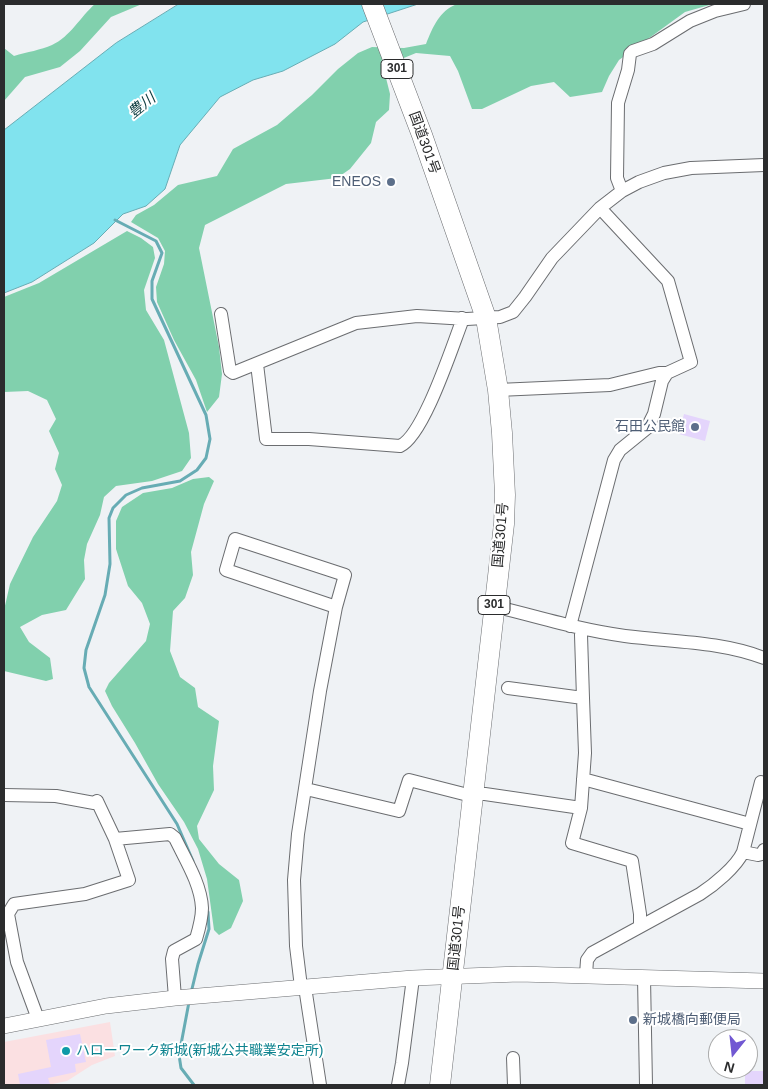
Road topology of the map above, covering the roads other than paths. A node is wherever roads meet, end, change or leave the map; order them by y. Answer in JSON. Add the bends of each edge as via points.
{"nodes":[{"id":1,"x":372,"y":4,"type":"edge"},
{"id":2,"x":744,"y":4,"type":"edge"},
{"id":3,"x":764,"y":165,"type":"edge"},
{"id":4,"x":622,"y":191,"type":"junction"},
{"id":5,"x":600,"y":208,"type":"junction"},
{"id":6,"x":221,"y":314,"type":"dead end"},
{"id":7,"x":462,"y":318,"type":"junction"},
{"id":8,"x":486,"y":318,"type":"junction"},
{"id":9,"x":257,"y":364,"type":"junction"},
{"id":10,"x":667,"y":373,"type":"junction"},
{"id":11,"x":498,"y":390,"type":"junction"},
{"id":12,"x":494,"y":606,"type":"junction"},
{"id":13,"x":336,"y":607,"type":"junction"},
{"id":14,"x":570,"y":626,"type":"junction"},
{"id":15,"x":583,"y":629,"type":"junction"},
{"id":16,"x":764,"y":658,"type":"edge"},
{"id":17,"x":508,"y":688,"type":"dead end"},
{"id":18,"x":583,"y":698,"type":"junction"},
{"id":19,"x":583,"y":779,"type":"junction"},
{"id":20,"x":761,"y":782,"type":"dead end"},
{"id":21,"x":306,"y":789,"type":"junction"},
{"id":22,"x":473,"y":794,"type":"junction"},
{"id":23,"x":4,"y":795,"type":"edge"},
{"id":24,"x":581,"y":808,"type":"junction"},
{"id":25,"x":750,"y":824,"type":"junction"},
{"id":26,"x":115,"y":839,"type":"junction"},
{"id":27,"x":764,"y":850,"type":"edge"},
{"id":28,"x":743,"y":852,"type":"junction"},
{"id":29,"x":640,"y":926,"type":"junction"},
{"id":30,"x":586,"y":975,"type":"junction"},
{"id":31,"x":453,"y":976,"type":"junction"},
{"id":32,"x":413,"y":978,"type":"junction"},
{"id":33,"x":644,"y":978,"type":"junction"},
{"id":34,"x":764,"y":981,"type":"edge"},
{"id":35,"x":303,"y":987,"type":"junction"},
{"id":36,"x":185,"y":997,"type":"junction"},
{"id":37,"x":38,"y":1019,"type":"junction"},
{"id":38,"x":4,"y":1026,"type":"edge"},
{"id":39,"x":513,"y":1058,"type":"dead end"},
{"id":40,"x":320,"y":1085,"type":"edge"},
{"id":41,"x":398,"y":1085,"type":"edge"},
{"id":42,"x":440,"y":1085,"type":"edge"},
{"id":43,"x":514,"y":1085,"type":"edge"},
{"id":44,"x":646,"y":1085,"type":"edge"}],
"edges":[{"from":1,"to":8,"type":"highway","name":"国道301号","number":"301"},
{"from":2,"to":4,"type":"street","via":[[690,21],[630,54],[618,103],[617,178]]},
{"from":3,"to":4,"type":"street","via":[[691,168],[664,173]]},
{"from":4,"to":5,"type":"street"},
{"from":5,"to":8,"type":"street","via":[[552,258],[513,312]]},
{"from":5,"to":10,"type":"street","via":[[668,281],[691,362]]},
{"from":6,"to":9,"type":"street","via":[[230,371],[233,373]]},
{"from":7,"to":8,"type":"street"},
{"from":7,"to":9,"type":"street","via":[[417,316],[356,323]]},
{"from":7,"to":9,"type":"street","via":[[422,420],[405,444],[400,446],[266,439]]},
{"from":8,"to":11,"type":"highway","name":"国道301号","number":"301"},
{"from":10,"to":11,"type":"street","via":[[602,386]]},
{"from":10,"to":14,"type":"street","via":[[647,428],[620,450],[614,460]]},
{"from":11,"to":12,"type":"highway","name":"国道301号","number":"301","via":[[505,495]]},
{"from":12,"to":14,"type":"street"},
{"from":12,"to":22,"type":"highway","name":"国道301号","number":"301"},
{"from":13,"to":13,"type":"street","via":[[226,570],[235,540],[344,575]]},
{"from":13,"to":21,"type":"street"},
{"from":14,"to":15,"type":"street"},
{"from":15,"to":16,"type":"street","via":[[725,646]]},
{"from":15,"to":18,"type":"street"},
{"from":17,"to":18,"type":"street"},
{"from":18,"to":19,"type":"street"},
{"from":19,"to":24,"type":"street"},
{"from":19,"to":25,"type":"street"},
{"from":20,"to":25,"type":"street"},
{"from":21,"to":22,"type":"street","via":[[398,811],[409,780]]},
{"from":21,"to":35,"type":"street","via":[[294,880],[296,946]]},
{"from":22,"to":24,"type":"street"},
{"from":22,"to":31,"type":"highway","name":"国道301号","number":"301"},
{"from":23,"to":26,"type":"street","via":[[98,801]]},
{"from":24,"to":29,"type":"street","via":[[572,843],[632,861]]},
{"from":25,"to":28,"type":"street"},
{"from":26,"to":36,"type":"street","via":[[170,834],[175,838],[200,891],[202,919],[196,939],[174,951],[172,959]]},
{"from":26,"to":37,"type":"street","via":[[129,880],[85,894],[14,904],[8,914],[18,962]]},
{"from":27,"to":28,"type":"street","via":[[758,856]]},
{"from":28,"to":29,"type":"street","via":[[712,886]]},
{"from":29,"to":30,"type":"street","via":[[592,953],[586,960]]},
{"from":30,"to":31,"type":"street"},
{"from":30,"to":33,"type":"street"},
{"from":31,"to":32,"type":"street"},
{"from":31,"to":42,"type":"highway","name":"国道301号","number":"301"},
{"from":32,"to":35,"type":"street"},
{"from":32,"to":41,"type":"street"},
{"from":33,"to":34,"type":"street"},
{"from":33,"to":44,"type":"street"},
{"from":35,"to":36,"type":"street"},
{"from":35,"to":40,"type":"street"},
{"from":36,"to":37,"type":"street","via":[[106,1006]]},
{"from":37,"to":38,"type":"street"},
{"from":39,"to":43,"type":"street"}]}
